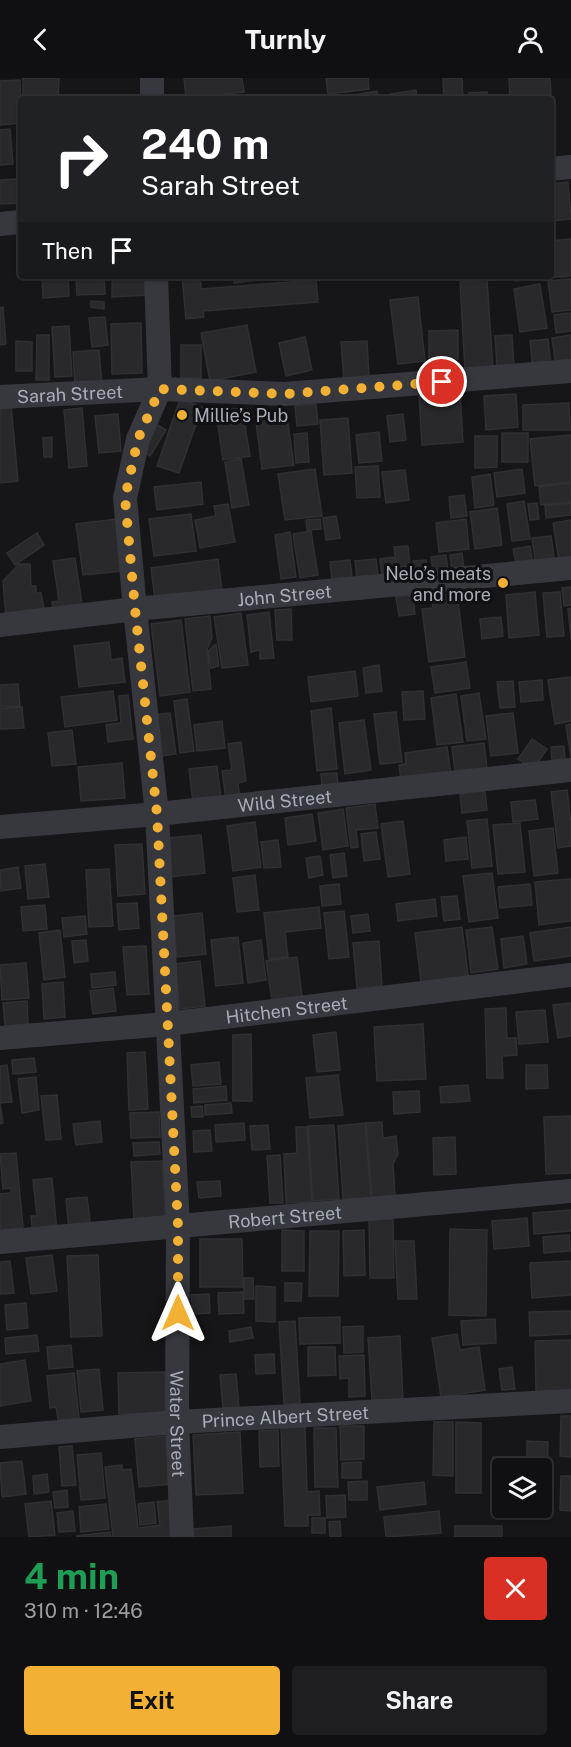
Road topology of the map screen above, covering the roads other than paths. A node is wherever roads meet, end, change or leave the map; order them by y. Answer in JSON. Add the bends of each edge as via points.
{"nodes":[{"id":1,"x":152,"y":78,"type":"edge"},
{"id":2,"x":152,"y":96,"type":"edge"},
{"id":3,"x":571,"y":167,"type":"edge"},
{"id":4,"x":554,"y":169,"type":"edge"},
{"id":5,"x":18,"y":222,"type":"edge"},
{"id":6,"x":0,"y":224,"type":"edge"},
{"id":7,"x":156,"y":279,"type":"edge"},
{"id":8,"x":571,"y":371,"type":"edge"},
{"id":9,"x":160,"y":389,"type":"junction"},
{"id":10,"x":0,"y":397,"type":"edge"},
{"id":11,"x":571,"y":568,"type":"edge"},
{"id":12,"x":135,"y":609,"type":"junction"},
{"id":13,"x":0,"y":625,"type":"edge"},
{"id":14,"x":571,"y":770,"type":"edge"},
{"id":15,"x":157,"y":814,"type":"junction"},
{"id":16,"x":0,"y":827,"type":"edge"},
{"id":17,"x":571,"y":975,"type":"edge"},
{"id":18,"x":167,"y":1024,"type":"junction"},
{"id":19,"x":0,"y":1038,"type":"edge"},
{"id":20,"x":571,"y":1191,"type":"edge"},
{"id":21,"x":178,"y":1226,"type":"junction"},
{"id":22,"x":0,"y":1242,"type":"edge"},
{"id":23,"x":571,"y":1401,"type":"edge"},
{"id":24,"x":177,"y":1422,"type":"junction"},
{"id":25,"x":0,"y":1437,"type":"edge"},
{"id":26,"x":182,"y":1537,"type":"edge"}],
"edges":[{"from":1,"to":2,"type":"street"},
{"from":3,"to":4,"type":"street"},
{"from":5,"to":6,"type":"street"},
{"from":7,"to":9,"type":"street","name":"Water Street"},
{"from":8,"to":9,"type":"street","name":"Sarah Street","via":[[285,394]]},
{"from":9,"to":10,"type":"street","name":"Sarah Street"},
{"from":9,"to":12,"type":"street","name":"Water Street","via":[[138,439],[125,498]]},
{"from":11,"to":12,"type":"street","name":"John Street"},
{"from":12,"to":13,"type":"street","name":"John Street"},
{"from":12,"to":15,"type":"street","name":"Water Street"},
{"from":14,"to":15,"type":"street","name":"Wild Street"},
{"from":15,"to":16,"type":"street","name":"Wild Street"},
{"from":15,"to":18,"type":"street","name":"Water Street"},
{"from":17,"to":18,"type":"street","name":"Hitchen Street"},
{"from":18,"to":19,"type":"street","name":"Hitchen Street"},
{"from":18,"to":21,"type":"street","name":"Water Street"},
{"from":20,"to":21,"type":"street","name":"Robert Street"},
{"from":21,"to":22,"type":"street","name":"Robert Street"},
{"from":21,"to":24,"type":"street","name":"Water Street"},
{"from":23,"to":24,"type":"street","name":"Prince Albert Street"},
{"from":24,"to":25,"type":"street","name":"Prince Albert Street"},
{"from":24,"to":26,"type":"street","name":"Water Street"}]}
